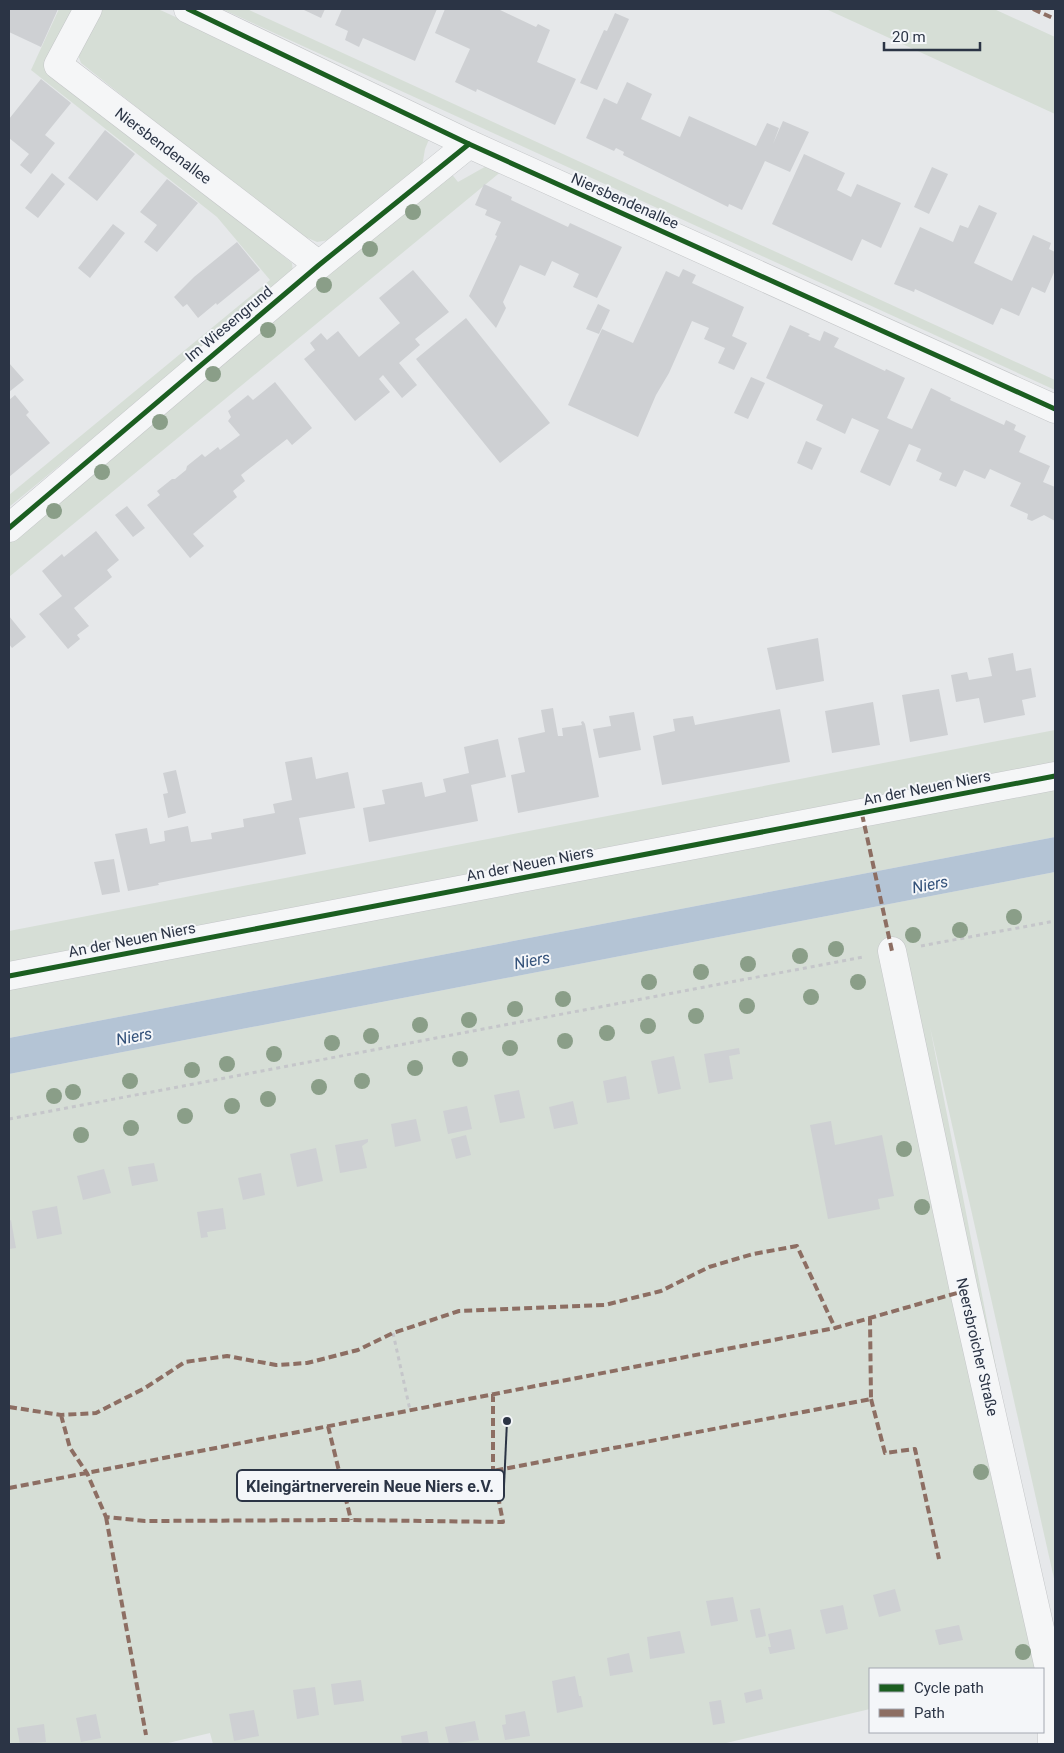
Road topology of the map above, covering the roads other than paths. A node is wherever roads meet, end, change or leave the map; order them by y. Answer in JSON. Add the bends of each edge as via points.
{"nodes":[{"id":1,"x":88,"y":9,"type":"edge"},
{"id":2,"x":188,"y":9,"type":"edge"},
{"id":3,"x":469,"y":144,"type":"junction"},
{"id":4,"x":319,"y":265,"type":"junction"},
{"id":5,"x":1055,"y":409,"type":"edge"},
{"id":6,"x":9,"y":528,"type":"edge"},
{"id":7,"x":1055,"y":776,"type":"edge"},
{"id":8,"x":892,"y":951,"type":"road end"},
{"id":9,"x":9,"y":976,"type":"edge"},
{"id":10,"x":1052,"y":1744,"type":"edge"}],
"edges":[{"from":1,"to":4,"type":"street","name":"Niersbendenallee","via":[[58,66]]},
{"from":2,"to":3,"type":"street","name":"Niersbendenallee"},
{"from":3,"to":4,"type":"street","name":"Im Wiesengrund"},
{"from":3,"to":5,"type":"street","name":"Niersbendenallee"},
{"from":4,"to":6,"type":"street","name":"Im Wiesengrund"},
{"from":7,"to":9,"type":"street","name":"An der Neuen Niers"},
{"from":8,"to":10,"type":"street","name":"Neersbroicher Straße","via":[[1050,1673]]}]}
